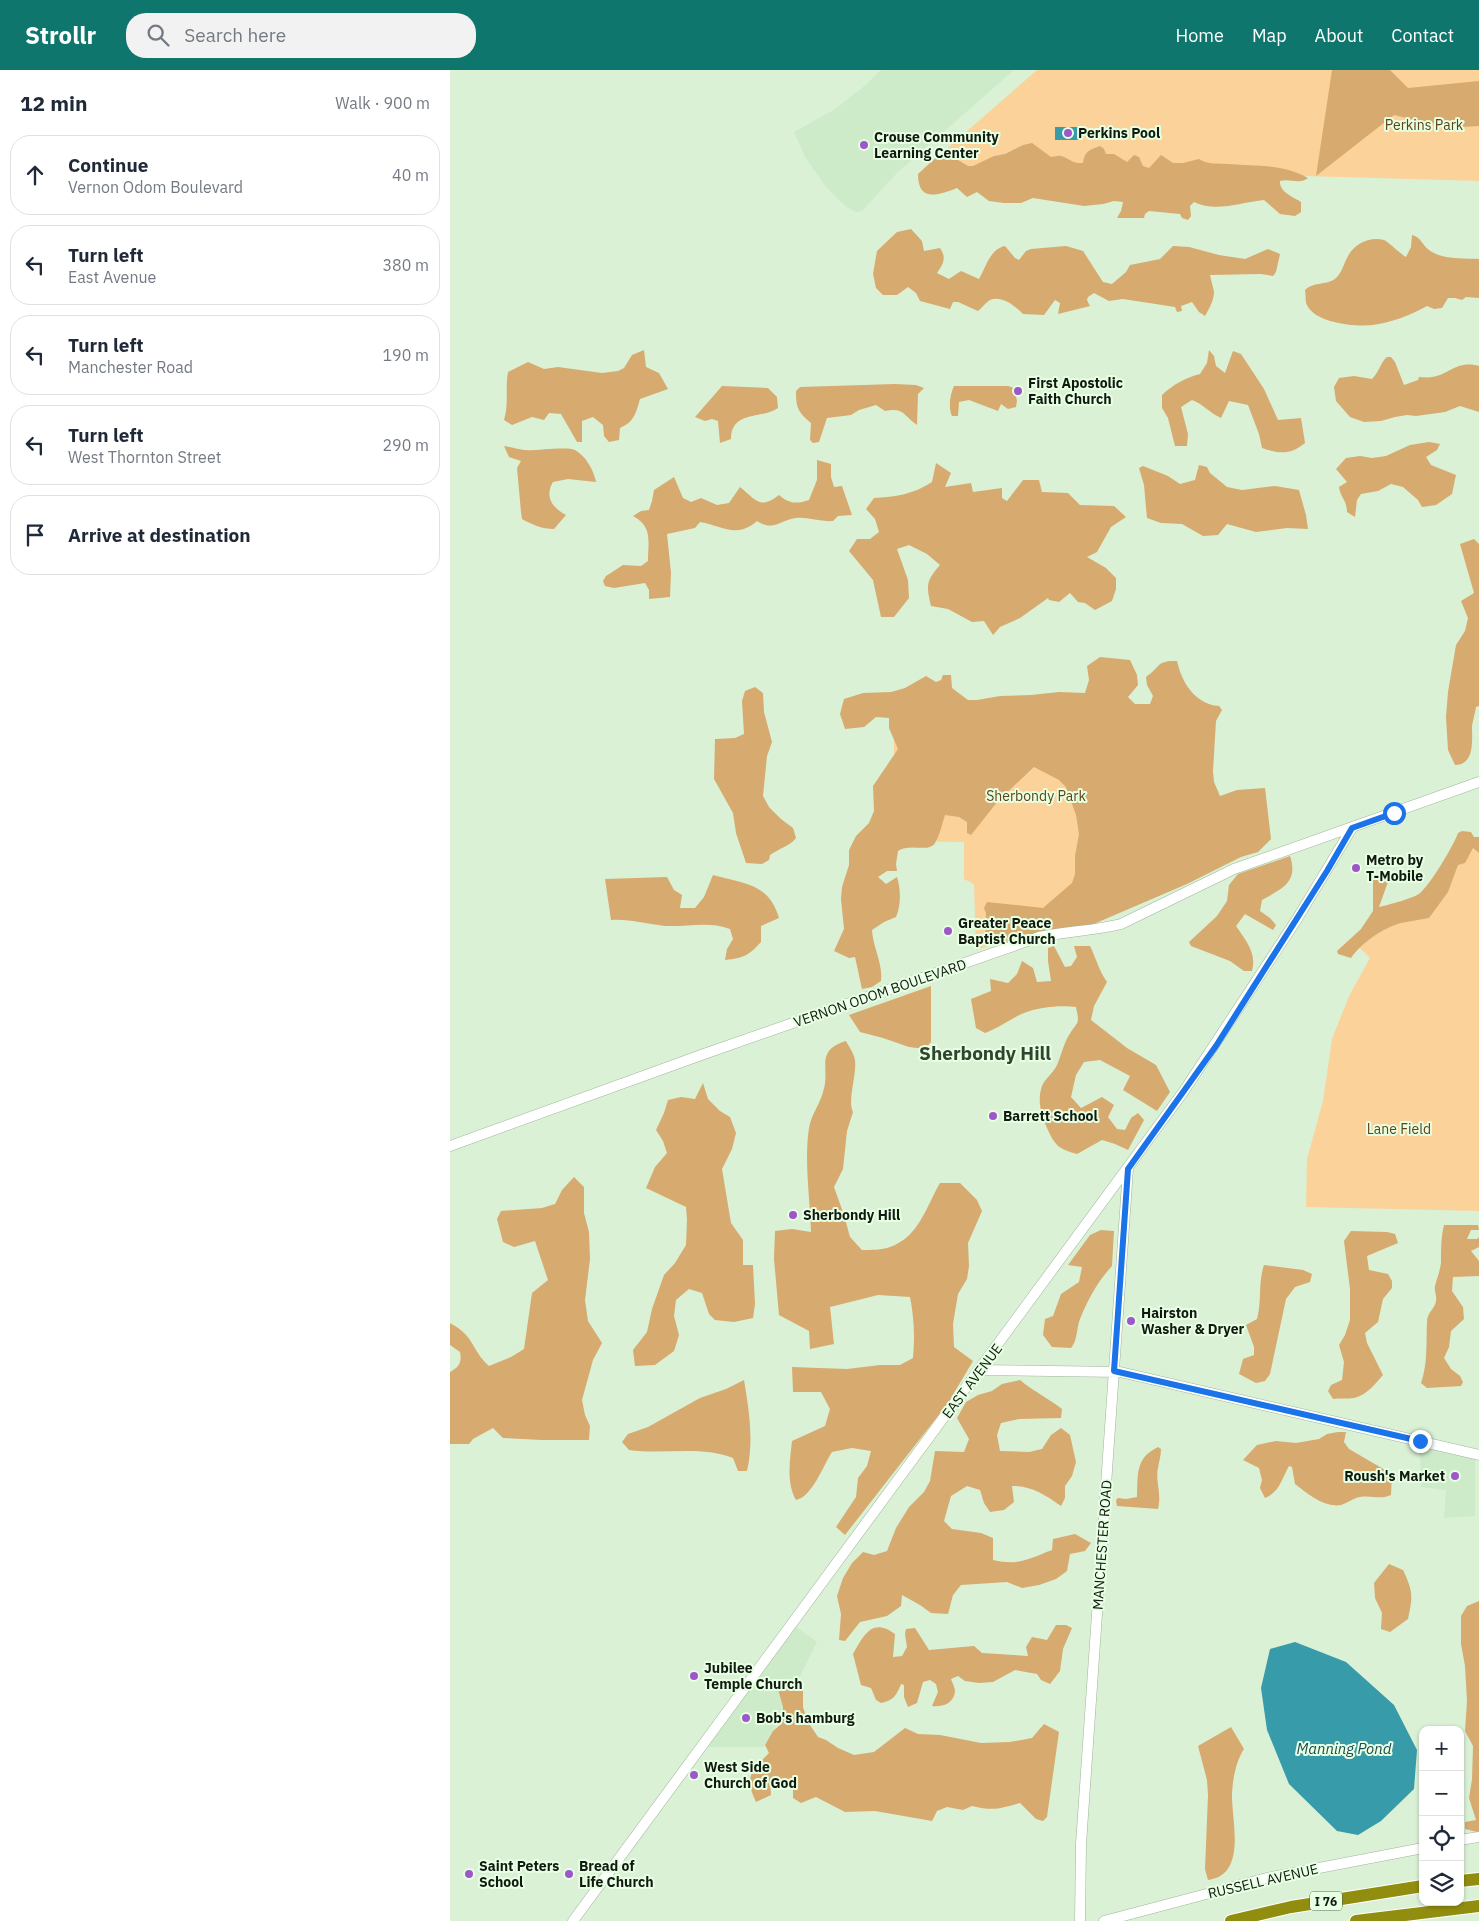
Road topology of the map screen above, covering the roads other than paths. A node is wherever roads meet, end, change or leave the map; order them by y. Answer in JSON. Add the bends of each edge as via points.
{"nodes":[{"id":1,"x":1479,"y":782,"type":"edge"},
{"id":2,"x":1352,"y":828,"type":"junction"},
{"id":3,"x":450,"y":1146,"type":"edge"},
{"id":4,"x":1128,"y":1169,"type":"junction"},
{"id":5,"x":979,"y":1370,"type":"junction"},
{"id":6,"x":1114,"y":1371,"type":"junction"},
{"id":7,"x":1479,"y":1455,"type":"edge"},
{"id":8,"x":1479,"y":1837,"type":"edge"},
{"id":9,"x":1464,"y":1839,"type":"edge"},
{"id":10,"x":1419,"y":1849,"type":"edge"},
{"id":11,"x":1479,"y":1879,"type":"edge"},
{"id":12,"x":1464,"y":1881,"type":"edge"},
{"id":13,"x":1419,"y":1887,"type":"edge"},
{"id":14,"x":1479,"y":1906,"type":"edge"},
{"id":15,"x":1479,"y":1910,"type":"edge"},
{"id":16,"x":1441,"y":1911,"type":"junction"},
{"id":17,"x":573,"y":1921,"type":"edge"},
{"id":18,"x":1080,"y":1921,"type":"edge"},
{"id":19,"x":1104,"y":1921,"type":"edge"},
{"id":20,"x":1231,"y":1921,"type":"edge"},
{"id":21,"x":1356,"y":1921,"type":"edge"}],
"edges":[{"from":1,"to":2,"type":"main road","name":"VERNON ODOM BOULEVARD"},
{"from":2,"to":3,"type":"main road","name":"VERNON ODOM BOULEVARD","via":[[1234,869],[1121,924],[1039,937]]},
{"from":2,"to":4,"type":"main road","name":"EAST AVENUE","via":[[1216,1046]]},
{"from":4,"to":5,"type":"main road","name":"EAST AVENUE"},
{"from":4,"to":6,"type":"main road","name":"MANCHESTER ROAD"},
{"from":5,"to":6,"type":"main road"},
{"from":5,"to":17,"type":"main road","name":"EAST AVENUE"},
{"from":6,"to":7,"type":"main road"},
{"from":6,"to":18,"type":"main road","name":"MANCHESTER ROAD","via":[[1080,1851]]},
{"from":8,"to":9,"type":"main road"},
{"from":10,"to":19,"type":"main road","name":"RUSSELL AVENUE","via":[[1268,1878]]},
{"from":11,"to":12,"type":"highway"},
{"from":13,"to":20,"type":"highway","number":"I 76","via":[[1291,1907]]},
{"from":14,"to":16,"type":"highway","number":"I 76"},
{"from":15,"to":16,"type":"highway"},
{"from":16,"to":21,"type":"highway","number":"I 76"}]}
